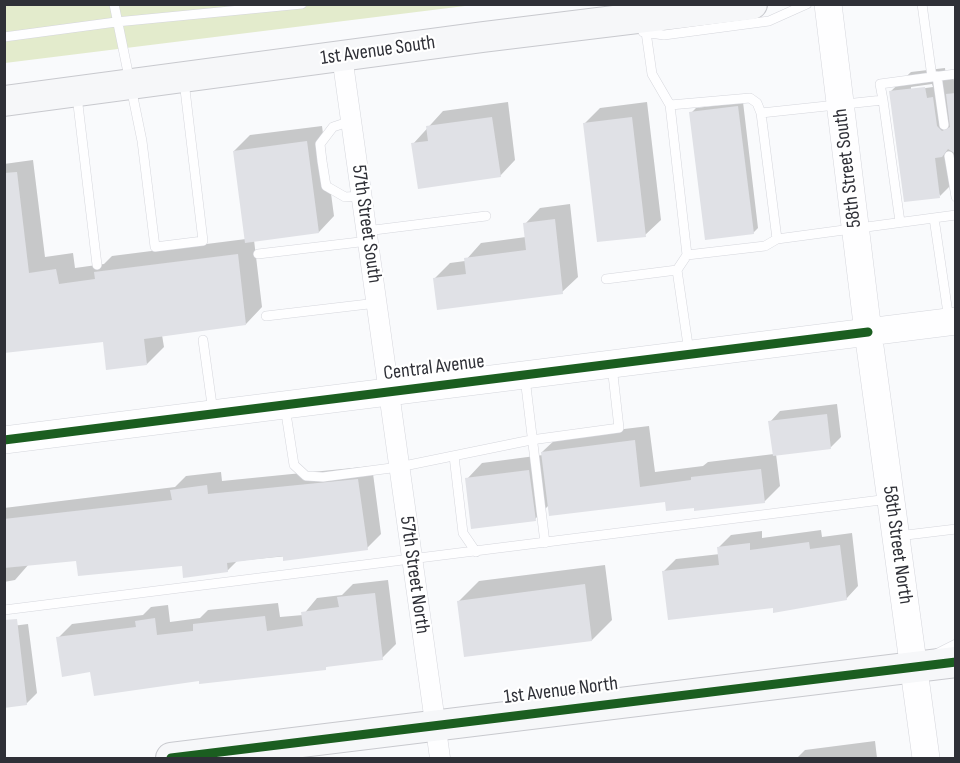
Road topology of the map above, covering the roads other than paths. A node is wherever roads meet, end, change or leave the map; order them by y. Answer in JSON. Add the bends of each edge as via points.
{"nodes":[{"id":1,"x":114,"y":4,"type":"edge"},
{"id":2,"x":302,"y":4,"type":"edge"},
{"id":3,"x":752,"y":4,"type":"edge"},
{"id":4,"x":807,"y":4,"type":"edge"},
{"id":5,"x":828,"y":4,"type":"edge"},
{"id":6,"x":922,"y":4,"type":"edge"},
{"id":7,"x":116,"y":22,"type":"junction"},
{"id":8,"x":583,"y":25,"type":"junction"},
{"id":9,"x":625,"y":30,"type":"dead end"},
{"id":10,"x":636,"y":31,"type":"dead end"},
{"id":11,"x":646,"y":32,"type":"junction"},
{"id":12,"x":4,"y":37,"type":"edge"},
{"id":13,"x":342,"y":56,"type":"junction"},
{"id":14,"x":956,"y":74,"type":"edge"},
{"id":15,"x":934,"y":76,"type":"junction"},
{"id":16,"x":183,"y":77,"type":"junction"},
{"id":17,"x":129,"y":85,"type":"junction"},
{"id":18,"x":77,"y":91,"type":"junction"},
{"id":19,"x":883,"y":100,"type":"junction"},
{"id":20,"x":4,"y":101,"type":"edge"},
{"id":21,"x":840,"y":104,"type":"junction"},
{"id":22,"x":670,"y":105,"type":"junction"},
{"id":23,"x":761,"y":113,"type":"junction"},
{"id":24,"x":351,"y":121,"type":"junction"},
{"id":25,"x":944,"y":125,"type":"dead end"},
{"id":26,"x":949,"y":156,"type":"dead end"},
{"id":27,"x":362,"y":196,"type":"junction"},
{"id":28,"x":956,"y":197,"type":"edge"},
{"id":29,"x":956,"y":215,"type":"edge"},
{"id":30,"x":486,"y":216,"type":"dead end"},
{"id":31,"x":934,"y":218,"type":"junction"},
{"id":32,"x":900,"y":222,"type":"junction"},
{"id":33,"x":855,"y":229,"type":"junction"},
{"id":34,"x":367,"y":236,"type":"junction"},
{"id":35,"x":777,"y":239,"type":"junction"},
{"id":36,"x":258,"y":254,"type":"dead end"},
{"id":37,"x":687,"y":255,"type":"junction"},
{"id":38,"x":97,"y":264,"type":"dead end"},
{"id":39,"x":677,"y":270,"type":"junction"},
{"id":40,"x":606,"y":279,"type":"dead end"},
{"id":41,"x":377,"y":303,"type":"junction"},
{"id":42,"x":266,"y":316,"type":"dead end"},
{"id":43,"x":952,"y":322,"type":"edge"},
{"id":44,"x":868,"y":332,"type":"junction"},
{"id":45,"x":203,"y":340,"type":"dead end"},
{"id":46,"x":690,"y":354,"type":"junction"},
{"id":47,"x":612,"y":364,"type":"junction"},
{"id":48,"x":525,"y":375,"type":"junction"},
{"id":49,"x":389,"y":392,"type":"junction"},
{"id":50,"x":285,"y":405,"type":"junction"},
{"id":51,"x":214,"y":414,"type":"junction"},
{"id":52,"x":4,"y":440,"type":"edge"},
{"id":53,"x":531,"y":440,"type":"junction"},
{"id":54,"x":454,"y":456,"type":"junction"},
{"id":55,"x":399,"y":467,"type":"junction"},
{"id":56,"x":891,"y":499,"type":"junction"},
{"id":57,"x":956,"y":529,"type":"edge"},
{"id":58,"x":896,"y":536,"type":"junction"},
{"id":59,"x":545,"y":543,"type":"junction"},
{"id":60,"x":476,"y":552,"type":"junction"},
{"id":61,"x":412,"y":560,"type":"junction"},
{"id":62,"x":4,"y":610,"type":"edge"},
{"id":63,"x":956,"y":644,"type":"edge"},
{"id":64,"x":956,"y":662,"type":"edge"},
{"id":65,"x":914,"y":668,"type":"junction"},
{"id":66,"x":435,"y":724,"type":"junction"},
{"id":67,"x":171,"y":759,"type":"edge"},
{"id":68,"x":440,"y":759,"type":"edge"},
{"id":69,"x":926,"y":759,"type":"edge"}],
"edges":[{"from":1,"to":7,"type":"lane"},
{"from":2,"to":7,"type":"lane"},
{"from":3,"to":8,"type":"main road","name":"1st Avenue South"},
{"from":4,"to":11,"type":"lane","via":[[769,21],[664,35]]},
{"from":5,"to":21,"type":"main road","name":"58th Street South"},
{"from":6,"to":15,"type":"lane"},
{"from":7,"to":12,"type":"lane"},
{"from":7,"to":17,"type":"lane"},
{"from":8,"to":9,"type":"lane"},
{"from":8,"to":13,"type":"main road","name":"1st Avenue South"},
{"from":10,"to":11,"type":"lane"},
{"from":11,"to":22,"type":"lane","via":[[652,74]]},
{"from":13,"to":16,"type":"main road","name":"1st Avenue South"},
{"from":13,"to":24,"type":"street","name":"57th Street South"},
{"from":14,"to":15,"type":"lane"},
{"from":15,"to":19,"type":"lane","via":[[880,84]]},
{"from":15,"to":25,"type":"lane"},
{"from":16,"to":17,"type":"main road","name":"1st Avenue South"},
{"from":16,"to":17,"type":"lane","via":[[203,241],[155,247],[142,141]]},
{"from":17,"to":18,"type":"main road","name":"1st Avenue South"},
{"from":18,"to":20,"type":"main road","name":"1st Avenue South"},
{"from":18,"to":38,"type":"lane"},
{"from":19,"to":21,"type":"lane"},
{"from":19,"to":32,"type":"lane"},
{"from":21,"to":23,"type":"lane"},
{"from":21,"to":33,"type":"main road","name":"58th Street South"},
{"from":22,"to":23,"type":"lane","via":[[750,98]]},
{"from":22,"to":37,"type":"lane"},
{"from":23,"to":35,"type":"lane"},
{"from":24,"to":27,"type":"street","name":"57th Street South"},
{"from":24,"to":27,"type":"lane","via":[[333,127],[320,144],[323,170],[326,186],[345,197]]},
{"from":26,"to":28,"type":"lane"},
{"from":27,"to":34,"type":"street","name":"57th Street South"},
{"from":29,"to":31,"type":"lane"},
{"from":30,"to":34,"type":"lane"},
{"from":31,"to":32,"type":"lane"},
{"from":31,"to":43,"type":"lane"},
{"from":32,"to":33,"type":"lane"},
{"from":33,"to":35,"type":"lane"},
{"from":33,"to":44,"type":"main road","name":"58th Street South"},
{"from":34,"to":36,"type":"lane"},
{"from":34,"to":41,"type":"street","name":"57th Street South"},
{"from":35,"to":37,"type":"lane","via":[[765,246]]},
{"from":37,"to":39,"type":"lane"},
{"from":39,"to":40,"type":"lane"},
{"from":39,"to":46,"type":"lane"},
{"from":41,"to":42,"type":"lane"},
{"from":41,"to":49,"type":"street","name":"57th Street South"},
{"from":43,"to":44,"type":"main road","name":"Central Avenue"},
{"from":44,"to":46,"type":"main road","name":"Central Avenue"},
{"from":44,"to":56,"type":"main road","name":"58th Street North"},
{"from":45,"to":51,"type":"lane"},
{"from":46,"to":47,"type":"main road","name":"Central Avenue"},
{"from":47,"to":48,"type":"main road","name":"Central Avenue"},
{"from":47,"to":53,"type":"lane","via":[[619,428]]},
{"from":48,"to":49,"type":"main road","name":"Central Avenue"},
{"from":48,"to":53,"type":"lane"},
{"from":49,"to":50,"type":"main road","name":"Central Avenue"},
{"from":49,"to":55,"type":"street","name":"57th Street North"},
{"from":50,"to":51,"type":"main road","name":"Central Avenue"},
{"from":50,"to":55,"type":"lane","via":[[294,465],[306,476]]},
{"from":51,"to":52,"type":"main road","name":"Central Avenue"},
{"from":53,"to":54,"type":"lane"},
{"from":53,"to":59,"type":"lane"},
{"from":54,"to":55,"type":"lane"},
{"from":54,"to":60,"type":"lane","via":[[462,533]]},
{"from":55,"to":61,"type":"street","name":"57th Street North"},
{"from":56,"to":58,"type":"main road","name":"58th Street North"},
{"from":56,"to":59,"type":"lane"},
{"from":57,"to":58,"type":"lane"},
{"from":58,"to":65,"type":"main road","name":"58th Street North"},
{"from":59,"to":60,"type":"lane"},
{"from":60,"to":61,"type":"lane"},
{"from":61,"to":62,"type":"lane"},
{"from":61,"to":66,"type":"street","name":"57th Street North"},
{"from":63,"to":65,"type":"lane"},
{"from":64,"to":65,"type":"main road","name":"1st Avenue North"},
{"from":65,"to":66,"type":"main road","name":"1st Avenue North"},
{"from":65,"to":69,"type":"main road","name":"58th Street North"},
{"from":66,"to":67,"type":"main road","name":"1st Avenue North"},
{"from":66,"to":68,"type":"street","name":"57th Street North"}]}
